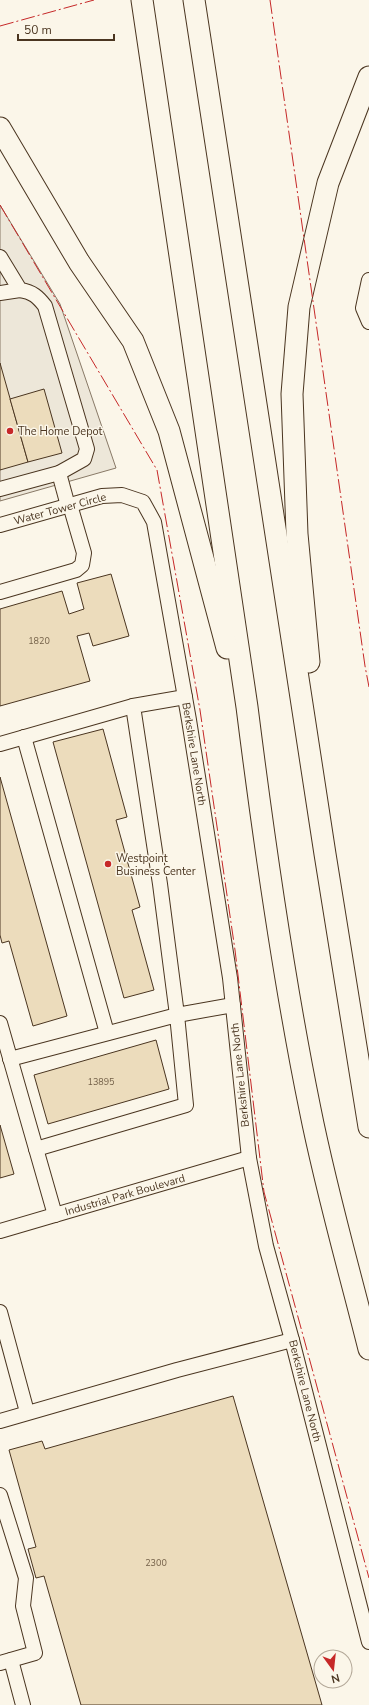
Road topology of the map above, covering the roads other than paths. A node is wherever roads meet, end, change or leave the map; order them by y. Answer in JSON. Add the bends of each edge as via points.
{"nodes":[{"id":1,"x":142,"y":0,"type":"edge"},
{"id":2,"x":194,"y":0,"type":"edge"},
{"id":3,"x":369,"y":77,"type":"edge"},
{"id":4,"x":0,"y":128,"type":"edge"},
{"id":5,"x":0,"y":257,"type":"edge"},
{"id":6,"x":369,"y":280,"type":"edge"},
{"id":7,"x":20,"y":290,"type":"junction"},
{"id":8,"x":0,"y":293,"type":"edge"},
{"id":9,"x":368,"y":317,"type":"edge"},
{"id":10,"x":59,"y":473,"type":"junction"},
{"id":11,"x":0,"y":489,"type":"edge"},
{"id":12,"x":143,"y":502,"type":"joint"},
{"id":13,"x":69,"y":505,"type":"junction"},
{"id":14,"x":0,"y":526,"type":"edge"},
{"id":15,"x":0,"y":592,"type":"edge"},
{"id":16,"x":185,"y":697,"type":"junction"},
{"id":17,"x":134,"y":706,"type":"junction"},
{"id":18,"x":306,"y":726,"type":"junction"},
{"id":19,"x":24,"y":737,"type":"junction"},
{"id":20,"x":0,"y":744,"type":"edge"},
{"id":21,"x":254,"y":765,"type":"junction"},
{"id":22,"x":233,"y":1005,"type":"junction"},
{"id":23,"x":177,"y":1015,"type":"junction"},
{"id":24,"x":0,"y":1022,"type":"edge"},
{"id":25,"x":107,"y":1034,"type":"junction"},
{"id":26,"x":10,"y":1059,"type":"junction"},
{"id":27,"x":369,"y":1127,"type":"edge"},
{"id":28,"x":36,"y":1149,"type":"junction"},
{"id":29,"x":249,"y":1158,"type":"junction"},
{"id":30,"x":55,"y":1215,"type":"junction"},
{"id":31,"x":0,"y":1231,"type":"edge"},
{"id":32,"x":0,"y":1312,"type":"edge"},
{"id":33,"x":292,"y":1340,"type":"junction"},
{"id":34,"x":369,"y":1349,"type":"edge"},
{"id":35,"x":27,"y":1412,"type":"junction"},
{"id":36,"x":0,"y":1421,"type":"edge"},
{"id":37,"x":0,"y":1495,"type":"edge"},
{"id":38,"x":369,"y":1642,"type":"edge"},
{"id":39,"x":5,"y":1662,"type":"edge"},
{"id":40,"x":23,"y":1705,"type":"edge"}],
"edges":[{"from":1,"to":21,"type":"highway"},
{"from":2,"to":18,"type":"highway"},
{"from":3,"to":18,"type":"highway","via":[[328,183],[299,307],[292,394],[297,534],[311,686]]},
{"from":4,"to":21,"type":"highway","via":[[79,262],[133,342],[169,432],[229,656]]},
{"from":5,"to":7,"type":"street"},
{"from":6,"to":9,"type":"street","via":[[362,308]]},
{"from":7,"to":8,"type":"street"},
{"from":7,"to":10,"type":"street","via":[[37,296],[45,306],[87,449],[84,459]]},
{"from":10,"to":11,"type":"street"},
{"from":10,"to":13,"type":"street"},
{"from":12,"to":13,"type":"street","name":"Water Tower Circle","via":[[122,495],[102,496]]},
{"from":12,"to":16,"type":"street","name":"Berkshire Lane North","via":[[154,522]]},
{"from":13,"to":14,"type":"street","name":"Water Tower Circle"},
{"from":13,"to":15,"type":"street","via":[[84,553],[82,565],[76,570]]},
{"from":16,"to":17,"type":"street"},
{"from":16,"to":22,"type":"street","name":"Berkshire Lane North"},
{"from":17,"to":19,"type":"street"},
{"from":17,"to":23,"type":"street"},
{"from":18,"to":27,"type":"highway"},
{"from":19,"to":20,"type":"street"},
{"from":19,"to":25,"type":"street"},
{"from":21,"to":34,"type":"highway","via":[[287,984],[310,1111]]},
{"from":22,"to":23,"type":"street"},
{"from":22,"to":29,"type":"street","name":"Berkshire Lane North"},
{"from":23,"to":25,"type":"street"},
{"from":23,"to":28,"type":"street","via":[[186,1105]]},
{"from":24,"to":26,"type":"street"},
{"from":25,"to":26,"type":"street"},
{"from":26,"to":28,"type":"street"},
{"from":28,"to":30,"type":"street"},
{"from":29,"to":30,"type":"street","name":"Industrial Park Boulevard"},
{"from":29,"to":33,"type":"street","name":"Berkshire Lane North","via":[[266,1246]]},
{"from":30,"to":31,"type":"street","name":"Industrial Park Boulevard"},
{"from":32,"to":35,"type":"street"},
{"from":33,"to":35,"type":"street"},
{"from":33,"to":38,"type":"street","name":"Berkshire Lane North"},
{"from":35,"to":36,"type":"street"},
{"from":37,"to":39,"type":"street","via":[[26,1578],[23,1606],[36,1653]]},
{"from":39,"to":40,"type":"street"}]}
